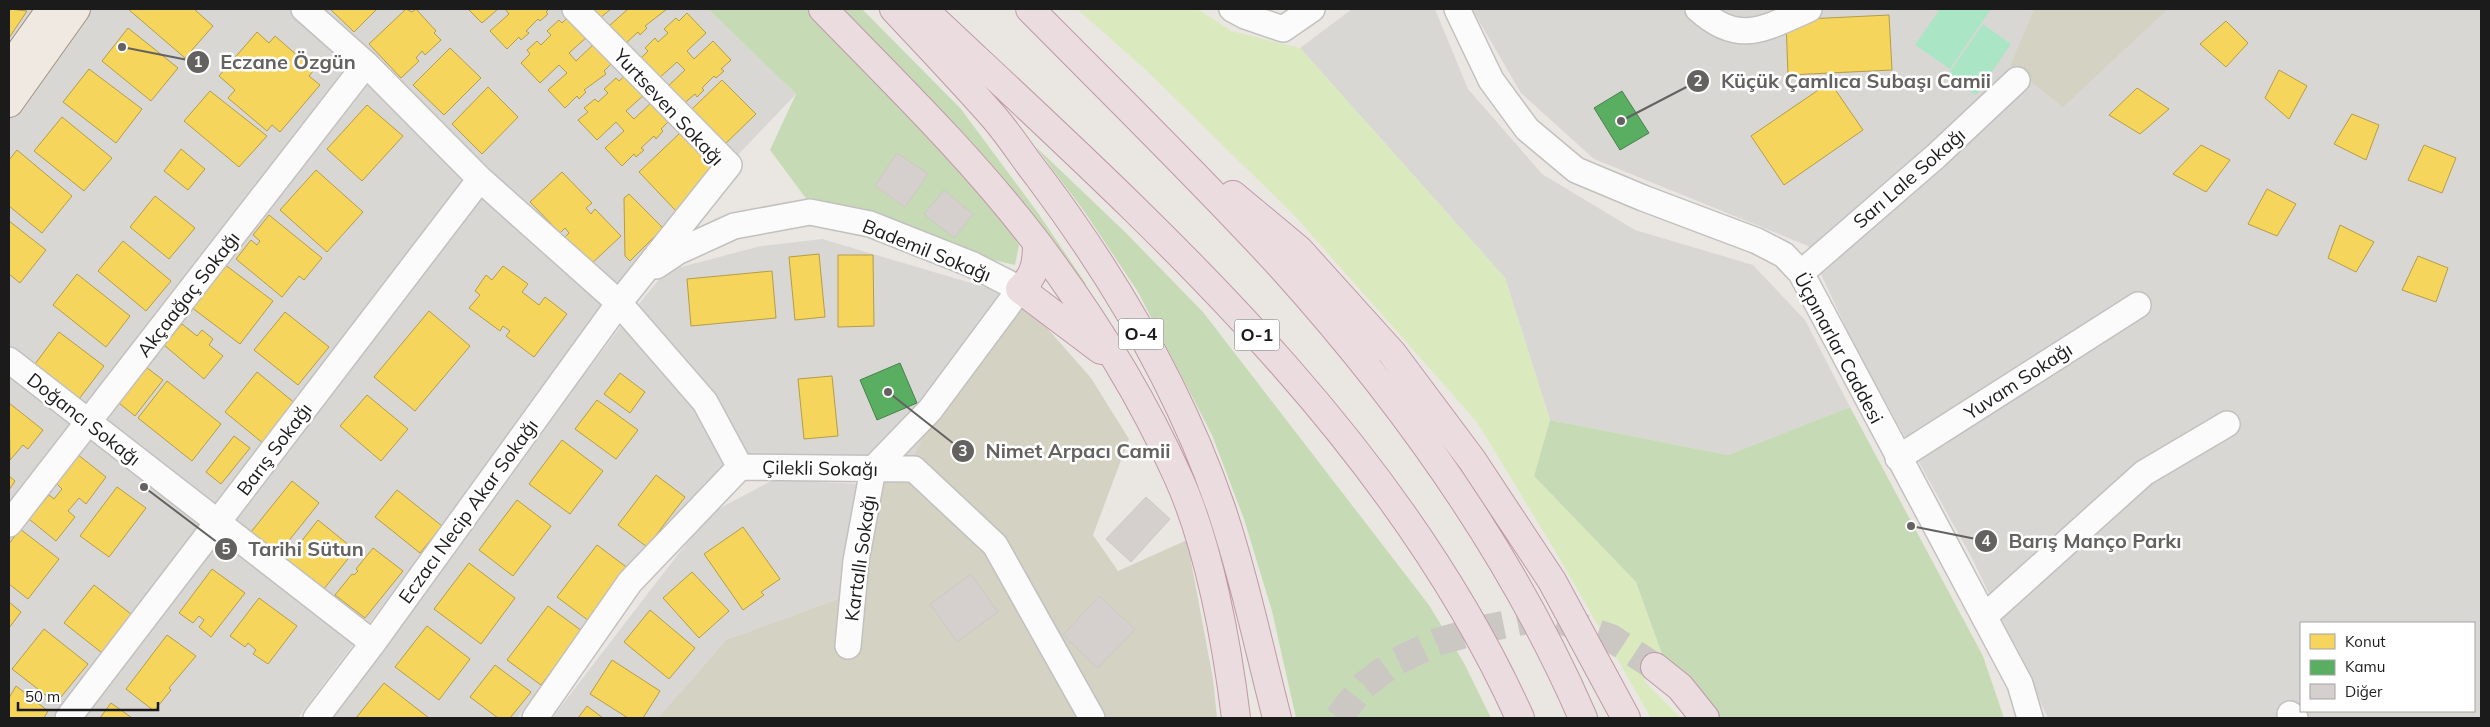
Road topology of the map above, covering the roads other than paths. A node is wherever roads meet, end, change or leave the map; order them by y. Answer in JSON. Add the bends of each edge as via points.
{"nodes":[{"id":1,"x":52,"y":9,"type":"edge"},
{"id":2,"x":76,"y":9,"type":"edge"},
{"id":3,"x":304,"y":9,"type":"edge"},
{"id":4,"x":575,"y":9,"type":"edge"},
{"id":5,"x":824,"y":9,"type":"edge"},
{"id":6,"x":894,"y":9,"type":"edge"},
{"id":7,"x":923,"y":9,"type":"edge"},
{"id":8,"x":1030,"y":9,"type":"edge"},
{"id":9,"x":1232,"y":9,"type":"edge"},
{"id":10,"x":1312,"y":9,"type":"edge"},
{"id":11,"x":1457,"y":9,"type":"edge"},
{"id":12,"x":1698,"y":9,"type":"edge"},
{"id":13,"x":1809,"y":9,"type":"edge"},
{"id":14,"x":366,"y":64,"type":"junction"},
{"id":15,"x":9,"y":68,"type":"edge"},
{"id":16,"x":2017,"y":80,"type":"dead end"},
{"id":17,"x":11,"y":94,"type":"edge"},
{"id":18,"x":1124,"y":104,"type":"junction"},
{"id":19,"x":480,"y":179,"type":"junction"},
{"id":20,"x":1037,"y":243,"type":"junction"},
{"id":21,"x":1800,"y":273,"type":"junction"},
{"id":22,"x":1020,"y":289,"type":"junction"},
{"id":23,"x":619,"y":303,"type":"junction"},
{"id":24,"x":2138,"y":305,"type":"dead end"},
{"id":25,"x":9,"y":360,"type":"edge"},
{"id":26,"x":1119,"y":363,"type":"junction"},
{"id":27,"x":88,"y":422,"type":"junction"},
{"id":28,"x":2227,"y":424,"type":"dead end"},
{"id":29,"x":1898,"y":458,"type":"junction"},
{"id":30,"x":740,"y":467,"type":"junction"},
{"id":31,"x":873,"y":469,"type":"junction"},
{"id":32,"x":218,"y":522,"type":"junction"},
{"id":33,"x":9,"y":524,"type":"edge"},
{"id":34,"x":1985,"y":616,"type":"junction"},
{"id":35,"x":373,"y":643,"type":"junction"},
{"id":36,"x":848,"y":646,"type":"dead end"},
{"id":37,"x":1655,"y":667,"type":"tunnel mouth"},
{"id":38,"x":68,"y":718,"type":"edge"},
{"id":39,"x":316,"y":718,"type":"edge"},
{"id":40,"x":535,"y":718,"type":"edge"},
{"id":41,"x":1092,"y":718,"type":"edge"},
{"id":42,"x":1236,"y":718,"type":"edge"},
{"id":43,"x":1277,"y":718,"type":"edge"},
{"id":44,"x":1520,"y":718,"type":"edge"},
{"id":45,"x":1583,"y":718,"type":"edge"},
{"id":46,"x":1626,"y":718,"type":"edge"},
{"id":47,"x":1705,"y":718,"type":"edge"},
{"id":48,"x":2030,"y":718,"type":"edge"}],
"edges":[{"from":1,"to":15,"type":"main road"},
{"from":2,"to":17,"type":"main road"},
{"from":3,"to":14,"type":"street"},
{"from":4,"to":23,"type":"street","name":"Yurtseven Sokağı","via":[[729,165]]},
{"from":5,"to":20,"type":"highway","via":[[953,144]]},
{"from":6,"to":43,"type":"highway","number":"O-4","via":[[993,116],[1107,275],[1151,352],[1192,435],[1220,506],[1243,579]]},
{"from":7,"to":44,"type":"highway","number":"O-1","via":[[1107,182],[1287,368],[1342,432],[1395,504],[1464,610]]},
{"from":8,"to":18,"type":"highway"},
{"from":9,"to":10,"type":"street","via":[[1283,29]]},
{"from":11,"to":21,"type":"street","name":"Üçpınarlar Caddesi","via":[[1492,80],[1527,130],[1576,170],[1756,241],[1784,255]]},
{"from":12,"to":13,"type":"street","via":[[1721,26],[1748,32]]},
{"from":14,"to":19,"type":"street"},
{"from":14,"to":27,"type":"street","name":"Akçaağaç Sokağı"},
{"from":16,"to":21,"type":"street","name":"Sarı Lale Sokağı","via":[[1936,156]]},
{"from":18,"to":45,"type":"highway","via":[[1281,266],[1375,377],[1455,487],[1516,582]]},
{"from":18,"to":46,"type":"highway","via":[[1299,250],[1392,353],[1472,460],[1552,581]]},
{"from":19,"to":23,"type":"street"},
{"from":19,"to":32,"type":"street","name":"Barış Sokağı"},
{"from":20,"to":22,"type":"highway","via":[[1032,280]]},
{"from":20,"to":26,"type":"highway"},
{"from":21,"to":29,"type":"street","name":"Üçpınarlar Caddesi"},
{"from":22,"to":23,"type":"street","name":"Bademil Sokağı","via":[[971,264],[870,224],[810,212],[734,226],[677,252],[658,264]]},
{"from":22,"to":26,"type":"highway"},
{"from":22,"to":31,"type":"street","via":[[930,410]]},
{"from":23,"to":30,"type":"street","via":[[705,402]]},
{"from":23,"to":35,"type":"street","name":"Eczacı Necip Akar Sokağı"},
{"from":24,"to":29,"type":"street","name":"Yuvam Sokağı"},
{"from":25,"to":27,"type":"street","name":"Doğancı Sokağı"},
{"from":26,"to":42,"type":"highway","via":[[1179,478],[1199,534],[1214,595]]},
{"from":27,"to":32,"type":"street","name":"Doğancı Sokağı"},
{"from":27,"to":33,"type":"street","name":"Akçaağaç Sokağı"},
{"from":28,"to":34,"type":"street","via":[[2144,473]]},
{"from":29,"to":34,"type":"street","name":"Üçpınarlar Caddesi"},
{"from":30,"to":31,"type":"street","name":"Çilekli Sokağı"},
{"from":30,"to":40,"type":"street","name":"Çilekli Sokağı","via":[[630,582]]},
{"from":31,"to":36,"type":"street","name":"Kartallı Sokağı","via":[[856,561]]},
{"from":31,"to":41,"type":"street","name":"Çilekli Sokağı","via":[[914,469],[995,545]]},
{"from":32,"to":35,"type":"street","name":"Doğancı Sokağı"},
{"from":32,"to":38,"type":"street","name":"Barış Sokağı"},
{"from":34,"to":48,"type":"street","name":"Üçpınarlar Caddesi","via":[[2020,684]]},
{"from":35,"to":39,"type":"street","name":"Eczacı Necip Akar Sokağı"},
{"from":37,"to":47,"type":"highway","via":[[1680,687]]}]}
